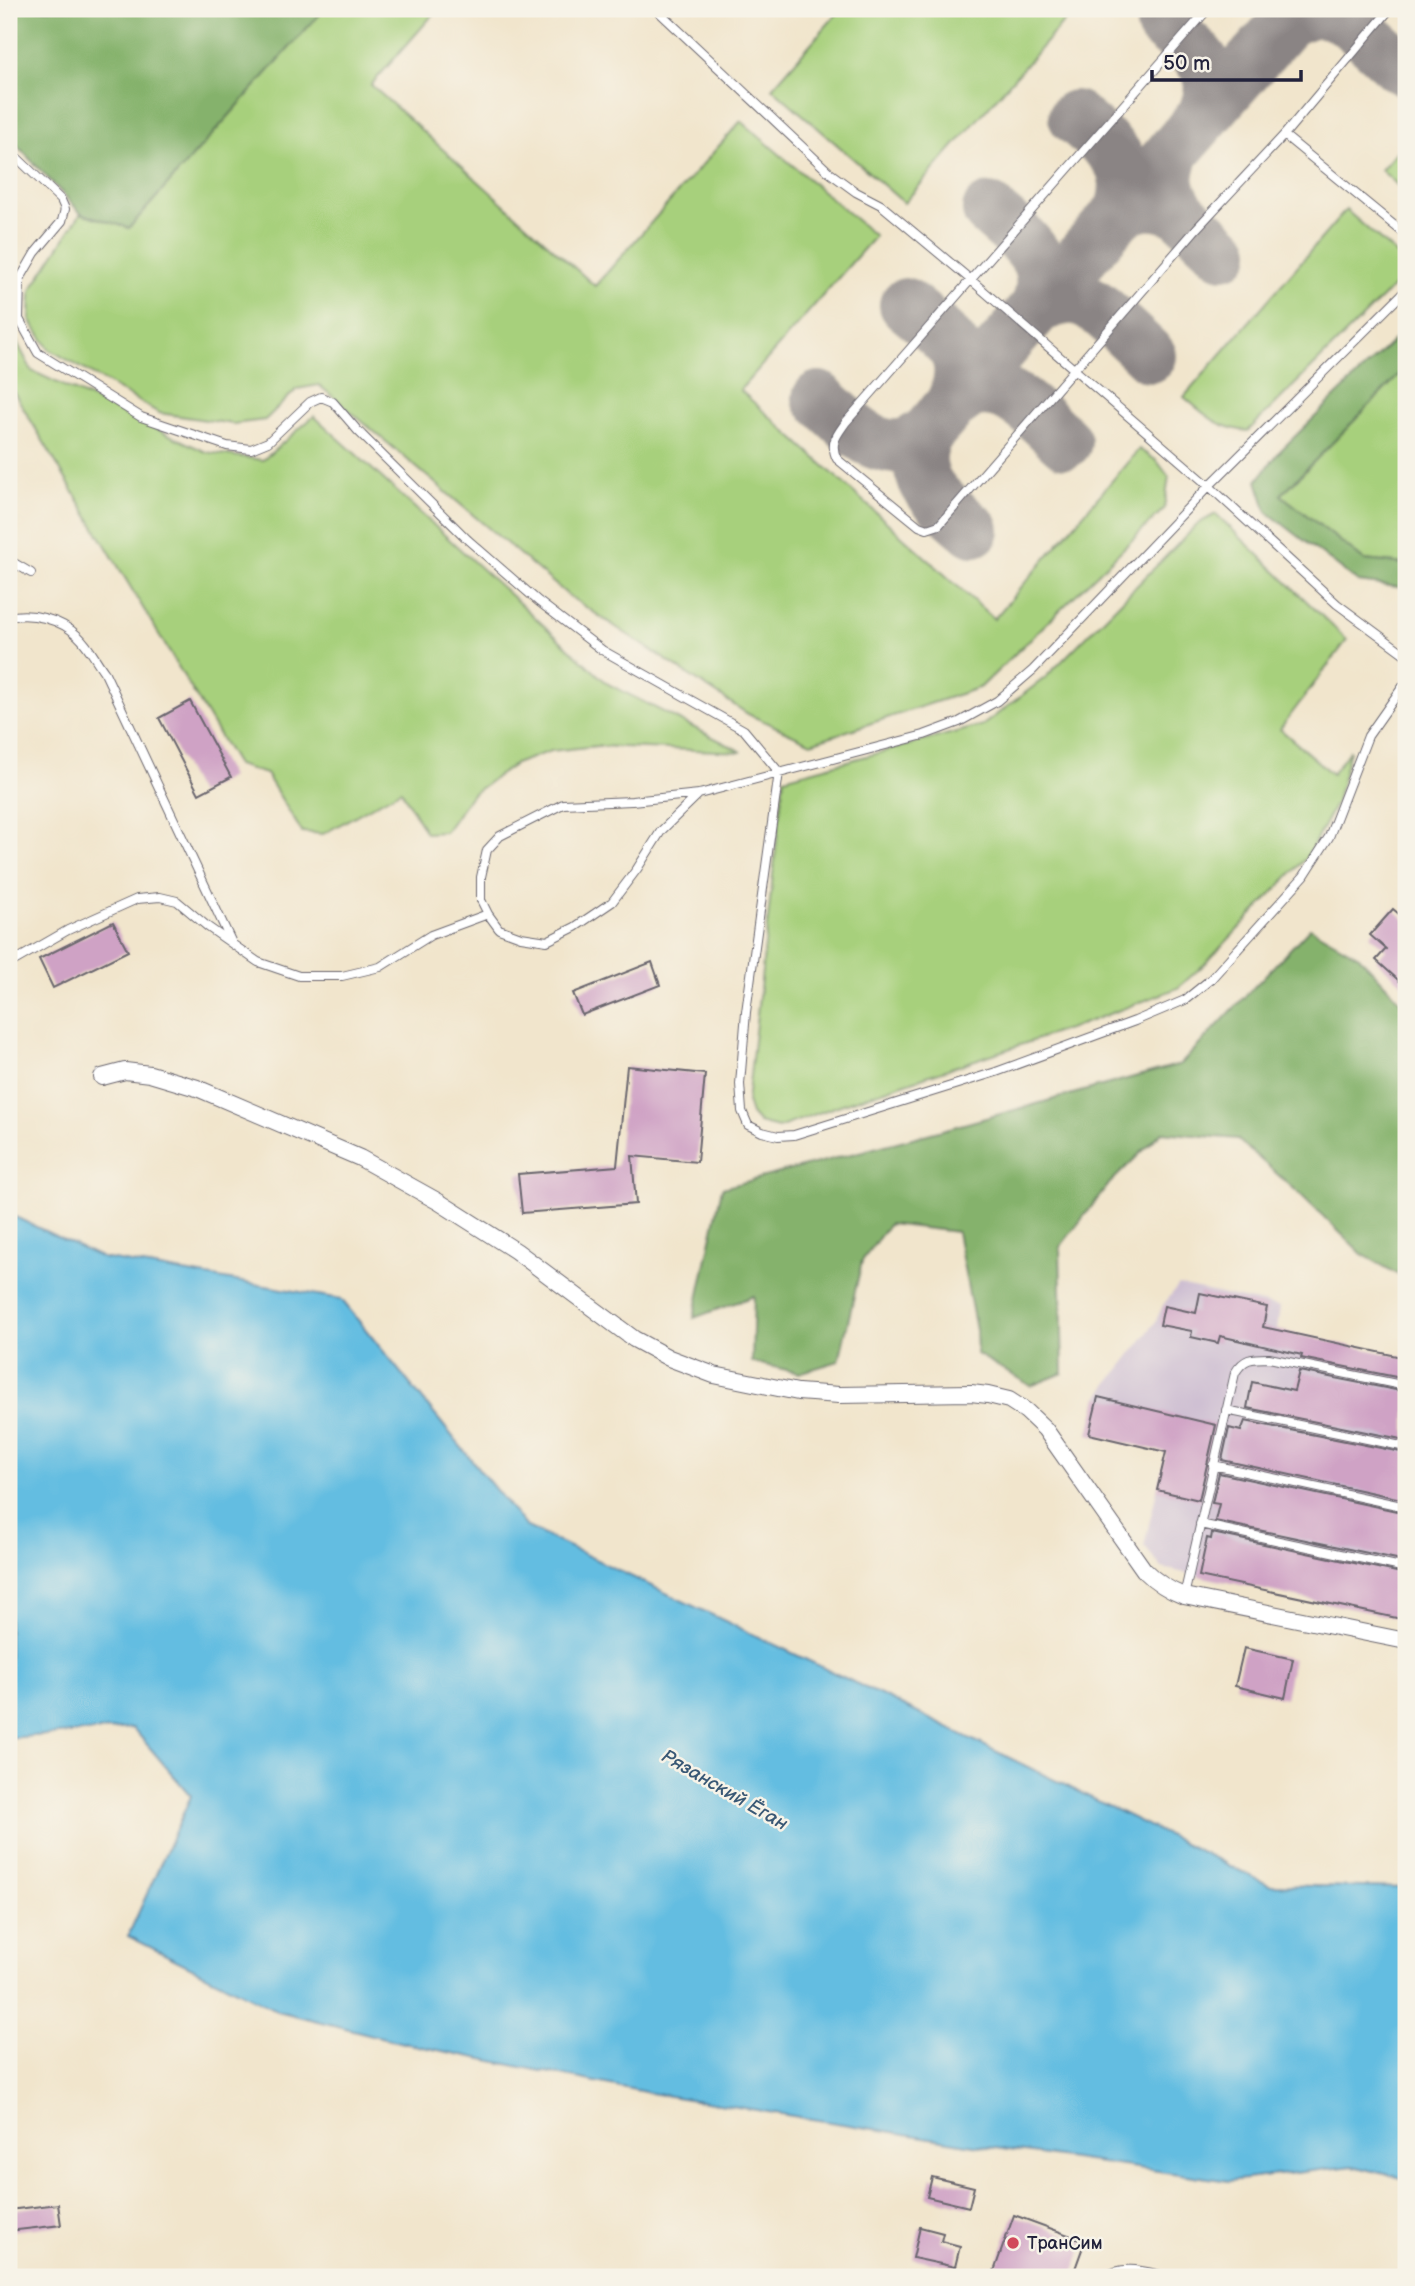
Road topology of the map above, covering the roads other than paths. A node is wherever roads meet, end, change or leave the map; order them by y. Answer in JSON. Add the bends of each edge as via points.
{"nodes":[{"id":1,"x":656,"y":9,"type":"edge"},
{"id":2,"x":1208,"y":9,"type":"edge"},
{"id":3,"x":1390,"y":9,"type":"edge"},
{"id":4,"x":1284,"y":135,"type":"junction"},
{"id":5,"x":9,"y":150,"type":"edge"},
{"id":6,"x":1406,"y":235,"type":"edge"},
{"id":7,"x":971,"y":279,"type":"junction"},
{"id":8,"x":1406,"y":290,"type":"edge"},
{"id":9,"x":1076,"y":369,"type":"junction"},
{"id":10,"x":1209,"y":486,"type":"junction"},
{"id":11,"x":9,"y":560,"type":"edge"},
{"id":12,"x":31,"y":573,"type":"dead end"},
{"id":13,"x":9,"y":617,"type":"edge"},
{"id":14,"x":1406,"y":655,"type":"edge"},
{"id":15,"x":1406,"y":682,"type":"edge"},
{"id":16,"x":779,"y":772,"type":"junction"},
{"id":17,"x":699,"y":793,"type":"junction"},
{"id":18,"x":488,"y":914,"type":"junction"},
{"id":19,"x":231,"y":943,"type":"junction"},
{"id":20,"x":9,"y":964,"type":"edge"},
{"id":21,"x":102,"y":1077,"type":"dead end"},
{"id":22,"x":1406,"y":1386,"type":"edge"},
{"id":23,"x":1226,"y":1410,"type":"junction"},
{"id":24,"x":1406,"y":1447,"type":"edge"},
{"id":25,"x":1213,"y":1465,"type":"junction"},
{"id":26,"x":1406,"y":1507,"type":"edge"},
{"id":27,"x":1200,"y":1524,"type":"junction"},
{"id":28,"x":1406,"y":1568,"type":"edge"},
{"id":29,"x":1184,"y":1596,"type":"junction"},
{"id":30,"x":1406,"y":1641,"type":"edge"},
{"id":31,"x":1105,"y":2277,"type":"edge"},
{"id":32,"x":1170,"y":2277,"type":"edge"}],
"edges":[{"from":1,"to":7,"type":"lane","via":[[830,173],[881,205]]},
{"from":2,"to":7,"type":"lane"},
{"from":3,"to":4,"type":"lane"},
{"from":4,"to":6,"type":"lane"},
{"from":4,"to":9,"type":"lane"},
{"from":5,"to":16,"type":"lane","via":[[65,209],[62,221],[20,279],[19,319],[38,353],[141,417],[227,446],[251,449],[268,442],[310,402],[321,397],[333,402],[468,540],[538,601],[602,650],[744,730]]},
{"from":7,"to":9,"type":"lane"},
{"from":7,"to":9,"type":"lane","via":[[846,422],[833,445],[837,459],[919,526],[932,528]]},
{"from":8,"to":10,"type":"lane"},
{"from":9,"to":10,"type":"lane"},
{"from":10,"to":14,"type":"lane","via":[[1337,604]]},
{"from":10,"to":16,"type":"lane","via":[[1033,670],[996,701],[924,735]]},
{"from":11,"to":12,"type":"lane"},
{"from":13,"to":19,"type":"lane","via":[[20,614],[55,621],[78,636],[105,673]]},
{"from":15,"to":16,"type":"lane","via":[[1368,736],[1328,836],[1304,876],[1211,979],[1185,1000],[996,1072],[778,1136],[748,1125],[740,1084]]},
{"from":16,"to":17,"type":"lane"},
{"from":17,"to":18,"type":"lane","via":[[661,831],[612,902],[575,927],[547,941],[499,929]]},
{"from":17,"to":18,"type":"lane","via":[[563,804],[500,836],[487,850],[481,877],[481,900]]},
{"from":18,"to":19,"type":"lane","via":[[431,935],[380,967],[342,976],[299,976],[258,962]]},
{"from":19,"to":20,"type":"lane","via":[[177,901],[148,898],[68,930]]},
{"from":21,"to":29,"type":"street","via":[[125,1071],[197,1088],[360,1158],[516,1251],[634,1339],[714,1375],[811,1393],[971,1393],[1009,1400],[1045,1429],[1144,1570]]},
{"from":22,"to":23,"type":"lane","via":[[1253,1358],[1241,1363],[1235,1373]]},
{"from":23,"to":24,"type":"lane"},
{"from":23,"to":25,"type":"lane"},
{"from":25,"to":26,"type":"lane"},
{"from":25,"to":27,"type":"lane"},
{"from":27,"to":28,"type":"lane"},
{"from":27,"to":29,"type":"lane"},
{"from":29,"to":30,"type":"street"},
{"from":31,"to":32,"type":"lane","via":[[1124,2269]]}]}
